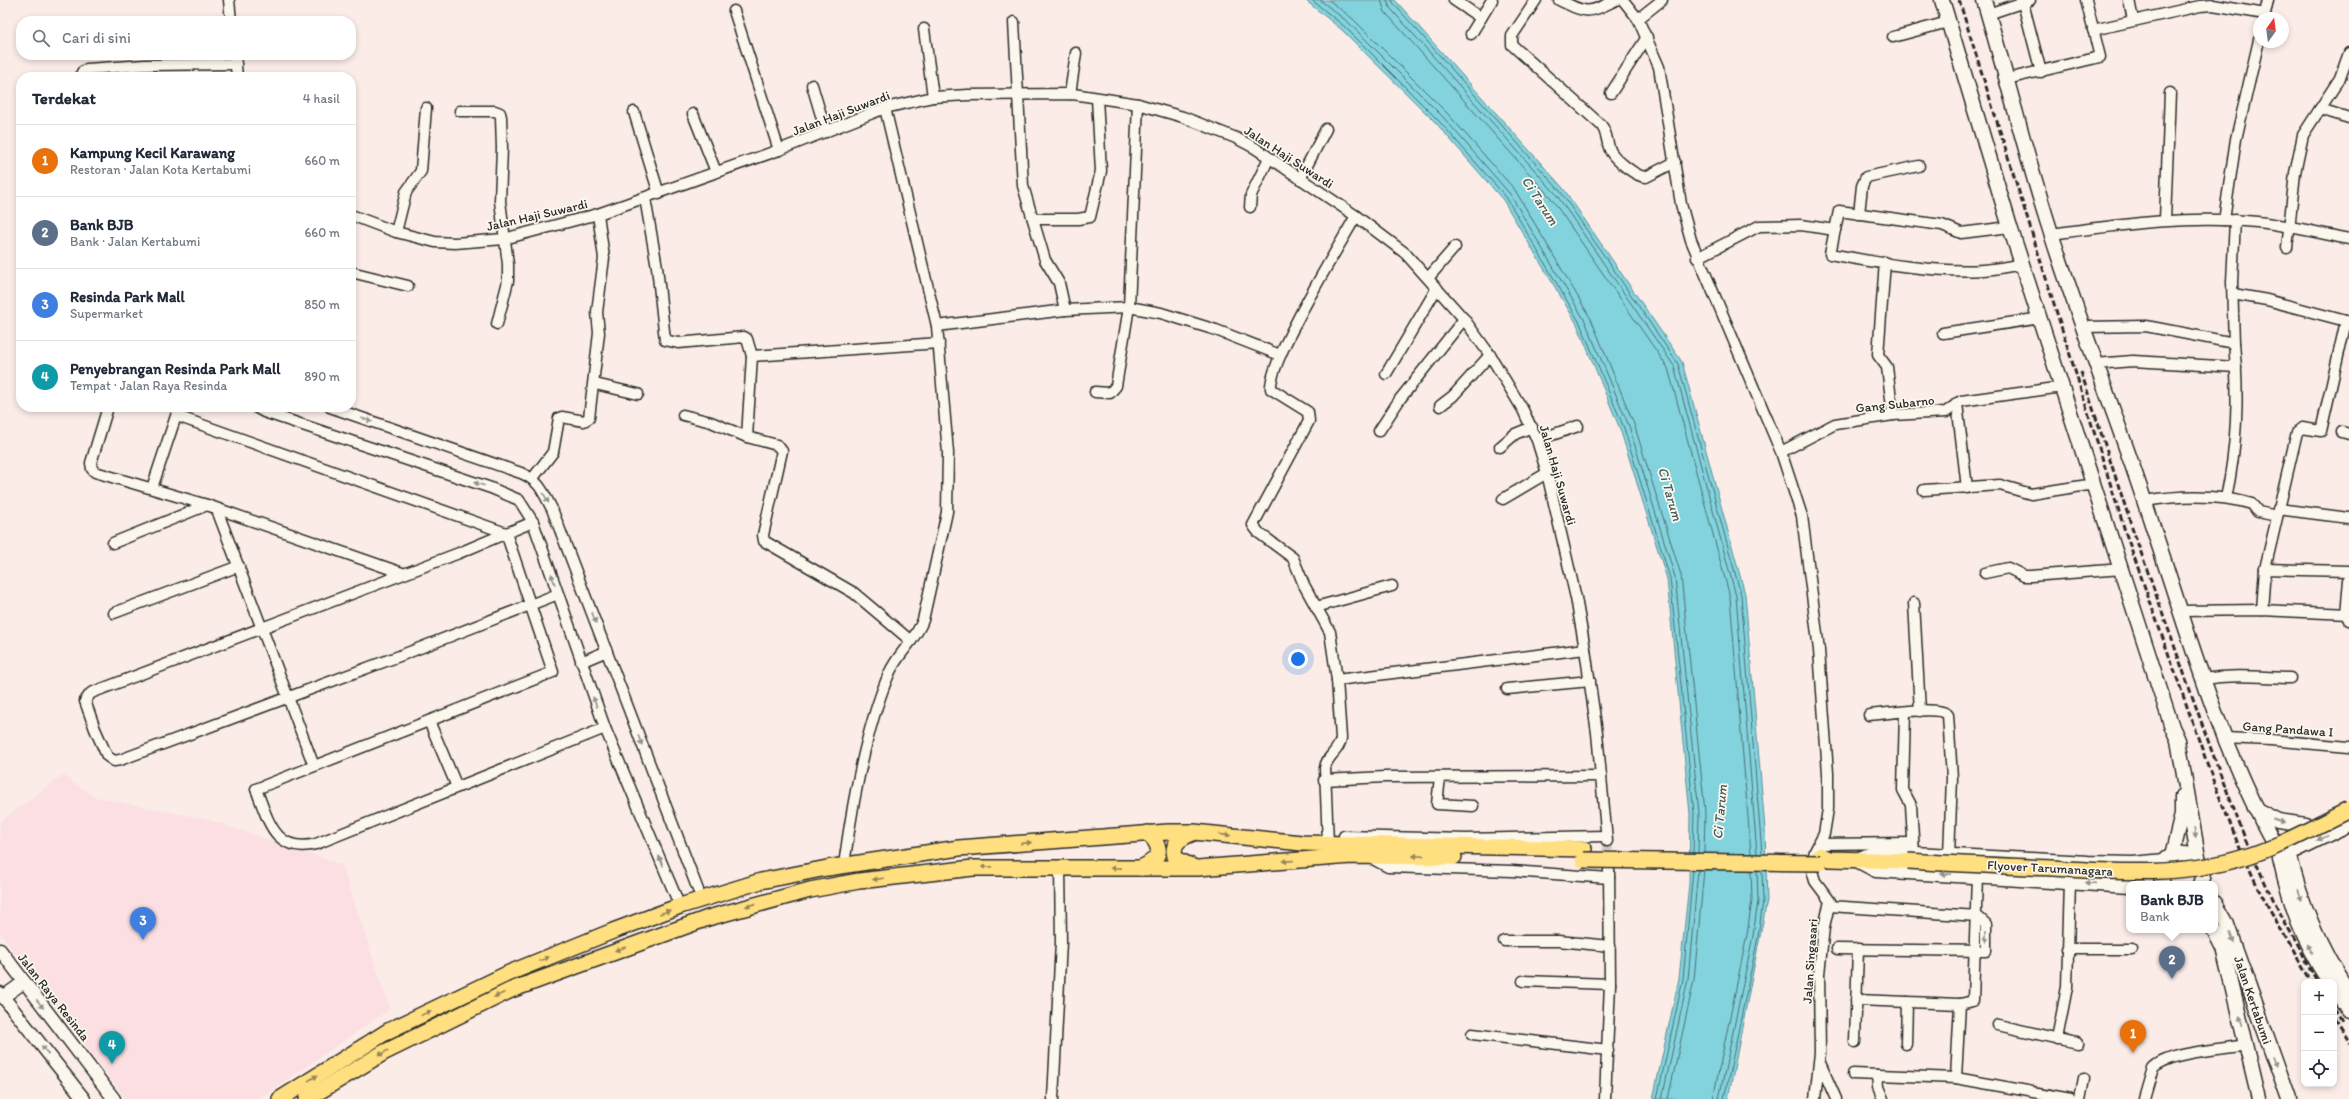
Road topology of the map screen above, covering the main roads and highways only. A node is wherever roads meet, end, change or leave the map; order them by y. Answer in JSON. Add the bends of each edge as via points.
{"nodes":[{"id":1,"x":1942,"y":0,"type":"edge"},
{"id":2,"x":1984,"y":0,"type":"edge"},
{"id":3,"x":2184,"y":785,"type":"junction"},
{"id":4,"x":2349,"y":803,"type":"edge"},
{"id":5,"x":2255,"y":809,"type":"junction"},
{"id":6,"x":2349,"y":810,"type":"edge"},
{"id":7,"x":2349,"y":824,"type":"edge"},
{"id":8,"x":2305,"y":825,"type":"junction"},
{"id":9,"x":1194,"y":832,"type":"junction"},
{"id":10,"x":1148,"y":833,"type":"junction"},
{"id":11,"x":2285,"y":834,"type":"junction"},
{"id":12,"x":2273,"y":842,"type":"junction"},
{"id":13,"x":1912,"y":853,"type":"junction"},
{"id":14,"x":1583,"y":854,"type":"junction"},
{"id":15,"x":2288,"y":855,"type":"junction"},
{"id":16,"x":2168,"y":858,"type":"junction"},
{"id":17,"x":1857,"y":860,"type":"junction"},
{"id":18,"x":2199,"y":862,"type":"junction"},
{"id":19,"x":2110,"y":863,"type":"junction"},
{"id":20,"x":1141,"y":868,"type":"junction"},
{"id":21,"x":1198,"y":868,"type":"junction"},
{"id":22,"x":2162,"y":881,"type":"edge"},
{"id":23,"x":2202,"y":881,"type":"edge"},
{"id":24,"x":2112,"y":884,"type":"junction"},
{"id":25,"x":2126,"y":886,"type":"edge"},
{"id":26,"x":2218,"y":908,"type":"edge"},
{"id":27,"x":2216,"y":933,"type":"edge"},
{"id":28,"x":2328,"y":979,"type":"edge"},
{"id":29,"x":2337,"y":993,"type":"edge"},
{"id":30,"x":2349,"y":993,"type":"edge"},
{"id":31,"x":2349,"y":1011,"type":"edge"},
{"id":32,"x":280,"y":1099,"type":"edge"},
{"id":33,"x":307,"y":1099,"type":"edge"},
{"id":34,"x":2259,"y":1099,"type":"edge"},
{"id":35,"x":2289,"y":1099,"type":"edge"}],
"edges":[{"from":1,"to":3,"type":"main road","via":[[2010,227],[2172,727],[2172,742]]},
{"from":2,"to":5,"type":"main road","via":[[2051,234],[2145,501],[2203,679],[2224,738]]},
{"from":3,"to":16,"type":"main road","via":[[2182,815]]},
{"from":3,"to":18,"type":"main road","one_way":true},
{"from":4,"to":8,"type":"main road"},
{"from":5,"to":8,"type":"main road","one_way":true,"via":[[2278,821]]},
{"from":5,"to":12,"type":"main road"},
{"from":6,"to":13,"type":"main road","name":"Flyover Tarumanagara","bridge":true,"via":[[2245,857],[2199,868],[2129,872]]},
{"from":7,"to":15,"type":"main road","one_way":true},
{"from":8,"to":11,"type":"main road"},
{"from":9,"to":10,"type":"main road"},
{"from":9,"to":14,"type":"main road","one_way":true,"via":[[1286,842],[1328,840]]},
{"from":9,"to":21,"type":"main road","via":[[1176,842],[1174,853],[1176,859]]},
{"from":10,"to":20,"type":"main road","via":[[1158,844],[1159,850],[1153,862]]},
{"from":32,"to":10,"type":"main road","one_way":true,"via":[[388,1031],[509,973],[680,906],[762,881],[827,868],[959,848]]},
{"from":11,"to":12,"type":"main road","via":[[2278,836]]},
{"from":11,"to":15,"type":"main road","via":[[2295,841]]},
{"from":12,"to":15,"type":"main road","via":[[2273,852]]},
{"from":13,"to":17,"type":"main road","name":"Flyover Tarumanagara"},
{"from":13,"to":19,"type":"main road"},
{"from":14,"to":17,"type":"main road","name":"Flyover Tarumanagara","bridge":true,"via":[[1822,856]]},
{"from":14,"to":21,"type":"main road","one_way":true,"via":[[1367,856]]},
{"from":28,"to":15,"type":"main road","one_way":true,"via":[[2298,924]]},
{"from":15,"to":30,"type":"main road","one_way":true,"via":[[2308,917],[2329,962]]},
{"from":16,"to":18,"type":"main road","via":[[2187,854]]},
{"from":16,"to":19,"type":"main road"},
{"from":16,"to":22,"type":"main road","via":[[2160,875]]},
{"from":24,"to":17,"type":"main road","one_way":true,"via":[[1876,870]]},
{"from":18,"to":23,"type":"main road","via":[[2203,871]]},
{"from":19,"to":24,"type":"main road","via":[[2115,871]]},
{"from":20,"to":21,"type":"main road"},
{"from":20,"to":33,"type":"main road","one_way":true,"via":[[973,868],[859,881],[810,890],[733,910],[612,951],[511,990],[383,1053]]},
{"from":24,"to":25,"type":"main road"},
{"from":26,"to":35,"type":"main road","name":"Jalan Kertabumi","one_way":true,"via":[[2226,922]]},
{"from":34,"to":27,"type":"main road","name":"Jalan Kertabumi","one_way":true,"via":[[2223,948]]},
{"from":29,"to":31,"type":"main road"}]}
